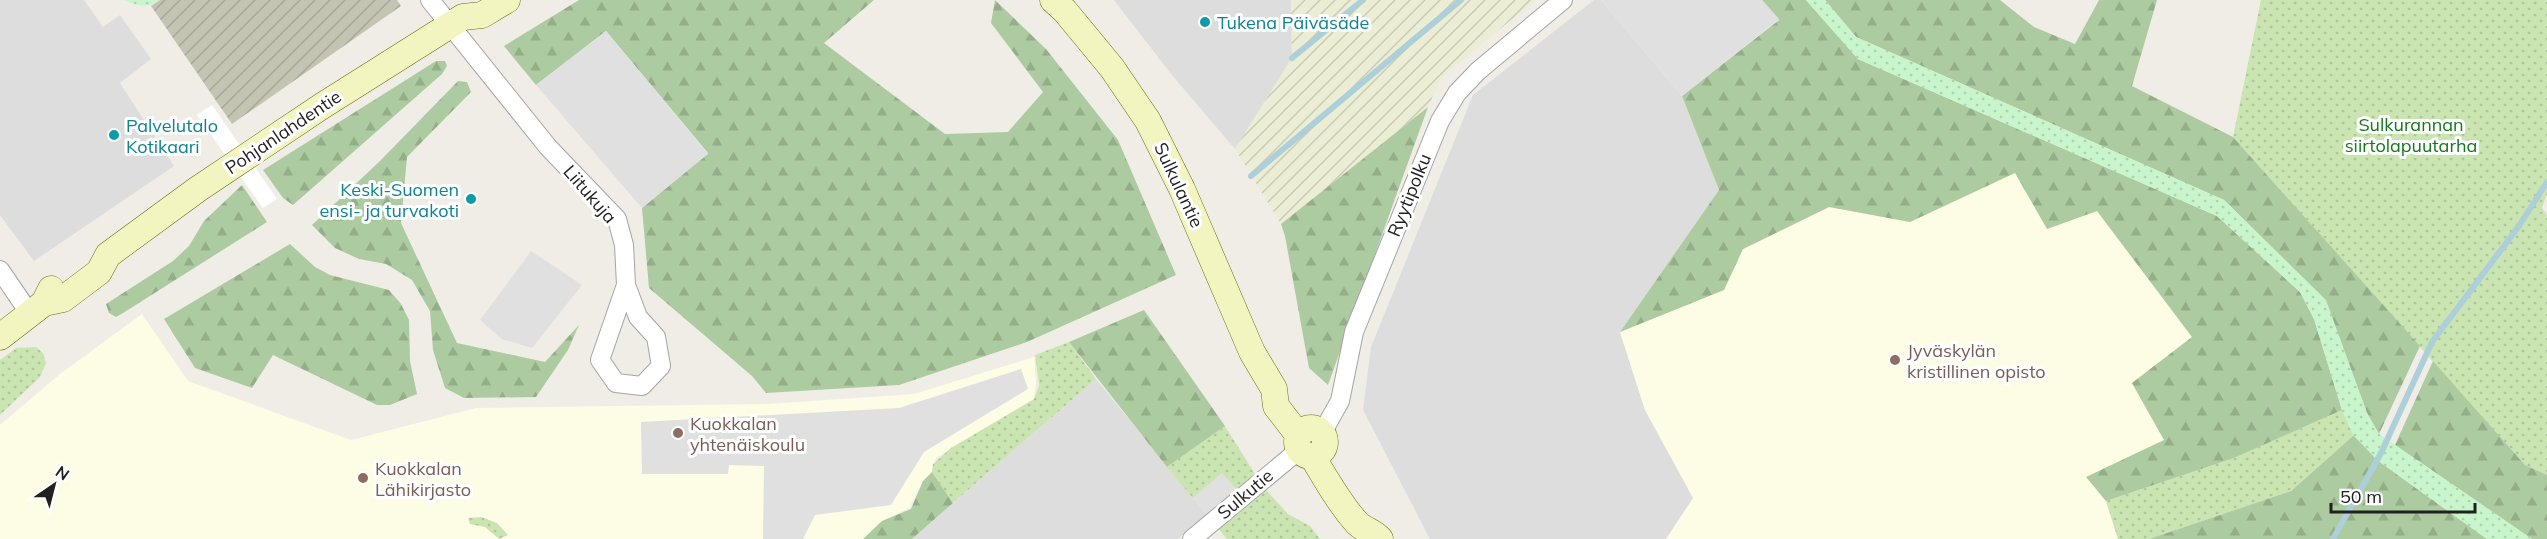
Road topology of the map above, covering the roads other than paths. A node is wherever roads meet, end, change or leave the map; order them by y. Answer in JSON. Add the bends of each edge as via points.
{"nodes":[{"id":1,"x":430,"y":0,"type":"edge"},
{"id":2,"x":507,"y":0,"type":"edge"},
{"id":3,"x":1053,"y":0,"type":"edge"},
{"id":4,"x":1563,"y":0,"type":"edge"},
{"id":5,"x":462,"y":14,"type":"edge"},
{"id":6,"x":0,"y":270,"type":"edge"},
{"id":7,"x":626,"y":285,"type":"junction"},
{"id":8,"x":37,"y":308,"type":"junction"},
{"id":9,"x":0,"y":337,"type":"edge"},
{"id":10,"x":1311,"y":442,"type":"junction"},
{"id":11,"x":1377,"y":535,"type":"edge"},
{"id":12,"x":1192,"y":539,"type":"edge"}],
"edges":[{"from":1,"to":5,"type":"street","name":"Liitukuja"},
{"from":2,"to":5,"type":"main road","name":"Pohjanlahdentie","via":[[482,15]]},
{"from":3,"to":10,"type":"main road","name":"Sulkulantie","via":[[1112,68],[1148,121],[1182,189],[1252,352],[1274,389],[1276,406]]},
{"from":4,"to":10,"type":"street","name":"Ryytipolku","via":[[1478,71],[1457,93],[1440,121],[1354,333],[1340,401]]},
{"from":5,"to":7,"type":"street","name":"Liitukuja","via":[[548,147],[617,219],[624,245]]},
{"from":5,"to":8,"type":"main road","name":"Pohjanlahdentie","via":[[217,177],[108,255],[89,258],[53,285]]},
{"from":6,"to":8,"type":"street"},
{"from":7,"to":7,"type":"street","name":"Liitukuja","via":[[600,360],[616,383],[642,386],[661,366],[656,337],[638,317]]},
{"from":8,"to":9,"type":"main road","name":"Pohjanlahdentie"},
{"from":10,"to":11,"type":"main road","name":"Sulkulantie","via":[[1370,516]]},
{"from":10,"to":12,"type":"street","name":"Sulkutie"}]}
